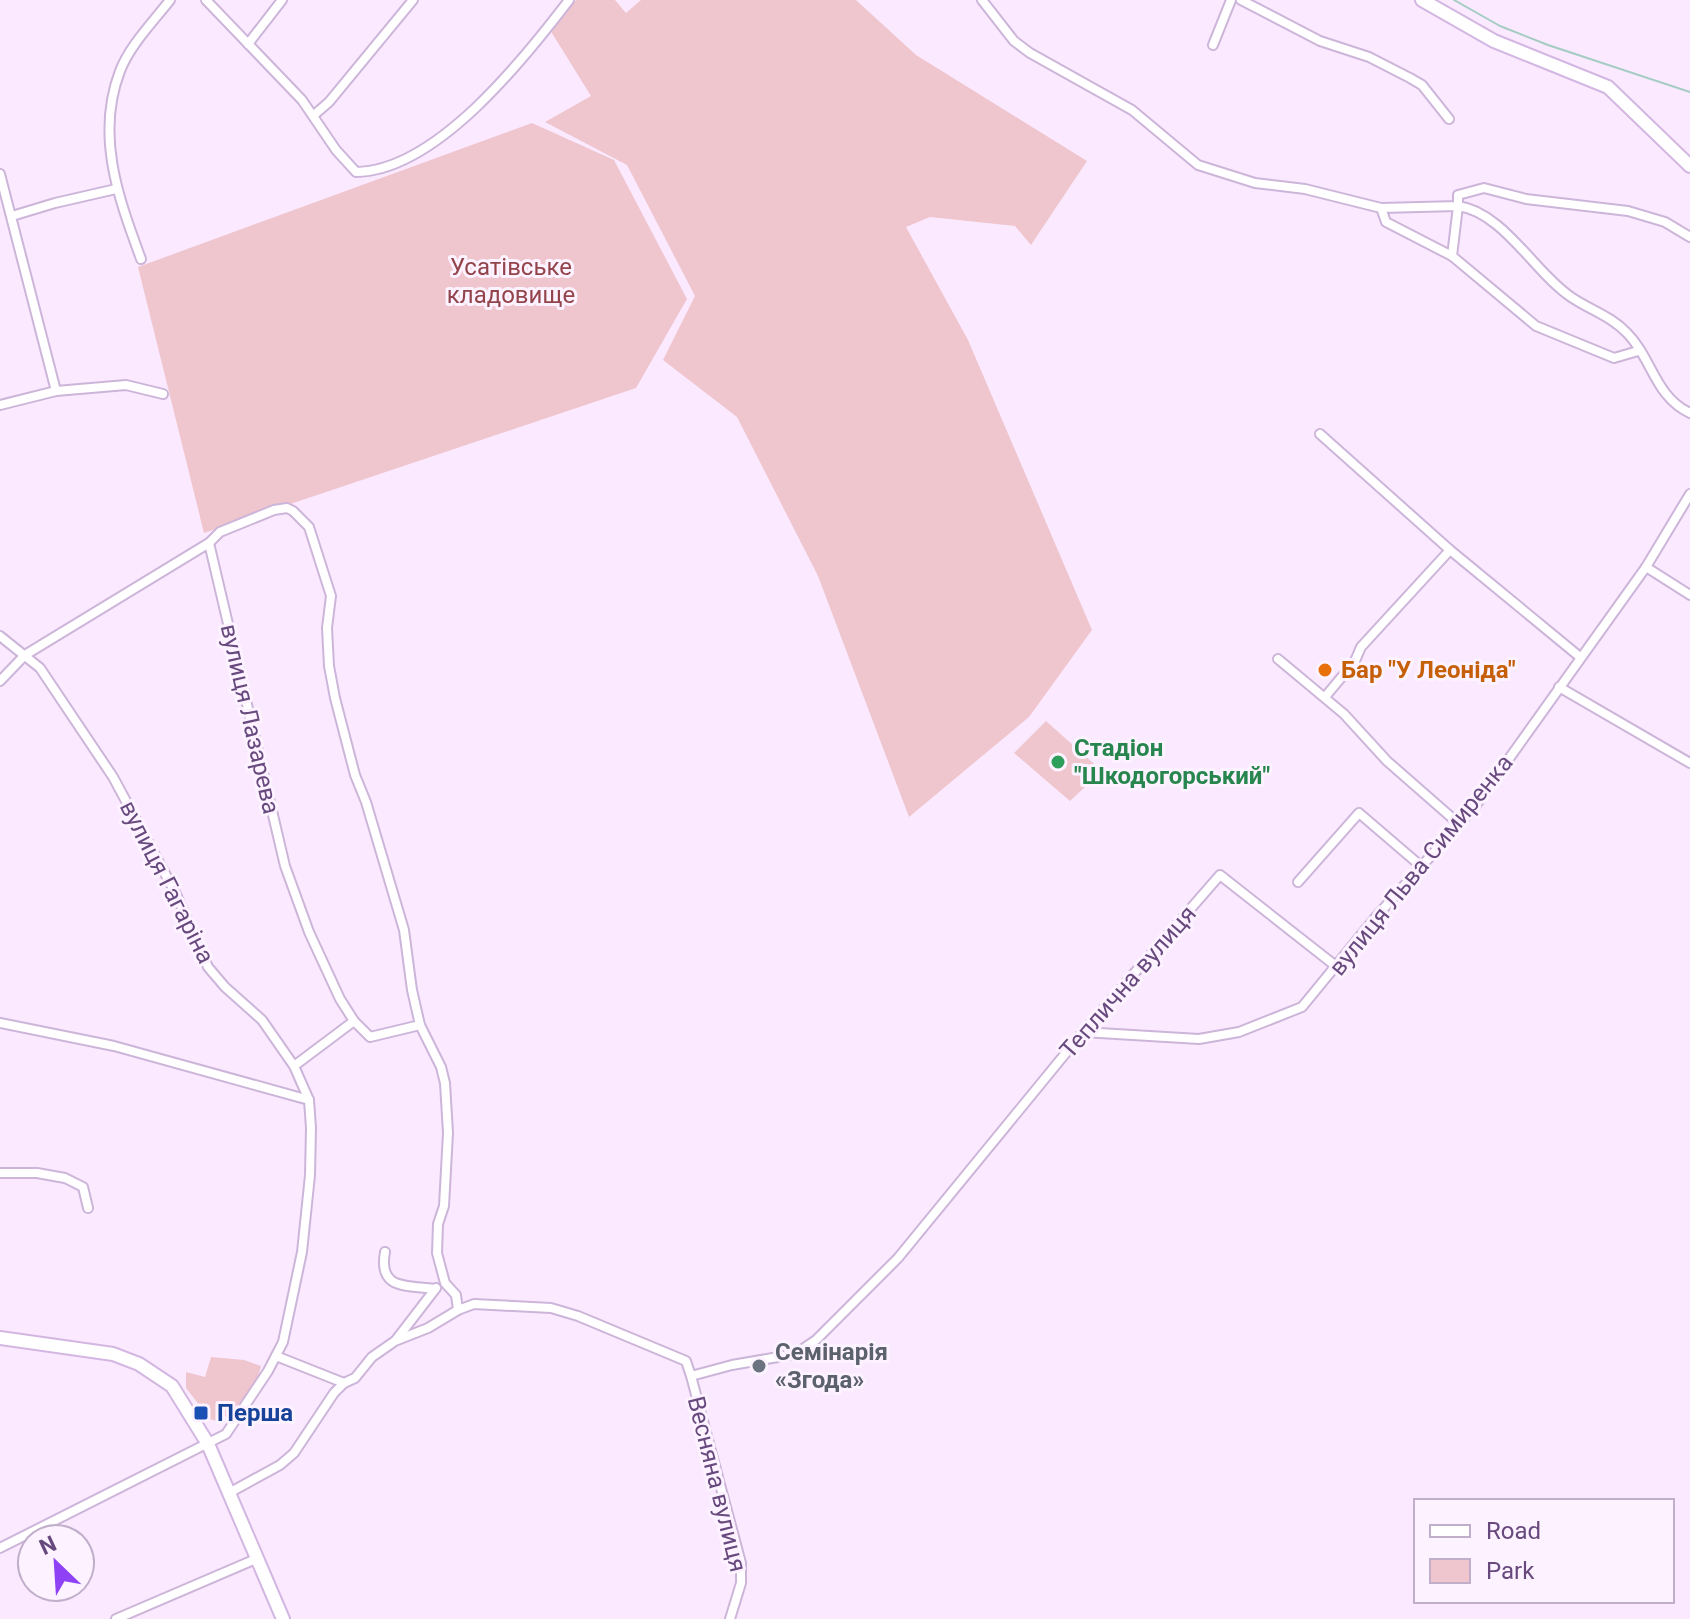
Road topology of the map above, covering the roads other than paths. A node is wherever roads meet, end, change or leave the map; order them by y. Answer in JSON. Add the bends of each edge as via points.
{"nodes":[{"id":1,"x":170,"y":0,"type":"edge"},
{"id":2,"x":206,"y":0,"type":"edge"},
{"id":3,"x":282,"y":0,"type":"edge"},
{"id":4,"x":413,"y":0,"type":"edge"},
{"id":5,"x":569,"y":0,"type":"edge"},
{"id":6,"x":982,"y":0,"type":"edge"},
{"id":7,"x":1231,"y":0,"type":"edge"},
{"id":8,"x":1241,"y":0,"type":"edge"},
{"id":9,"x":1422,"y":0,"type":"edge"},
{"id":10,"x":248,"y":44,"type":"junction"},
{"id":11,"x":1213,"y":45,"type":"dead end"},
{"id":12,"x":314,"y":115,"type":"junction"},
{"id":13,"x":1449,"y":119,"type":"dead end"},
{"id":14,"x":1690,"y":166,"type":"edge"},
{"id":15,"x":0,"y":174,"type":"edge"},
{"id":16,"x":116,"y":189,"type":"junction"},
{"id":17,"x":1458,"y":206,"type":"junction"},
{"id":18,"x":1381,"y":208,"type":"junction"},
{"id":19,"x":12,"y":216,"type":"junction"},
{"id":20,"x":1690,"y":237,"type":"edge"},
{"id":21,"x":1452,"y":256,"type":"junction"},
{"id":22,"x":141,"y":259,"type":"dead end"},
{"id":23,"x":1638,"y":351,"type":"junction"},
{"id":24,"x":56,"y":391,"type":"junction"},
{"id":25,"x":163,"y":394,"type":"dead end"},
{"id":26,"x":0,"y":405,"type":"edge"},
{"id":27,"x":1690,"y":413,"type":"edge"},
{"id":28,"x":1320,"y":434,"type":"dead end"},
{"id":29,"x":1690,"y":494,"type":"edge"},
{"id":30,"x":209,"y":543,"type":"junction"},
{"id":31,"x":1450,"y":550,"type":"junction"},
{"id":32,"x":1646,"y":567,"type":"junction"},
{"id":33,"x":1690,"y":595,"type":"edge"},
{"id":34,"x":0,"y":636,"type":"edge"},
{"id":35,"x":25,"y":655,"type":"junction"},
{"id":36,"x":1580,"y":657,"type":"junction"},
{"id":37,"x":1278,"y":659,"type":"dead end"},
{"id":38,"x":0,"y":681,"type":"edge"},
{"id":39,"x":1559,"y":687,"type":"junction"},
{"id":40,"x":1325,"y":697,"type":"junction"},
{"id":41,"x":1690,"y":763,"type":"edge"},
{"id":42,"x":1459,"y":824,"type":"junction"},
{"id":43,"x":1422,"y":867,"type":"junction"},
{"id":44,"x":1298,"y":882,"type":"dead end"},
{"id":45,"x":1337,"y":967,"type":"junction"},
{"id":46,"x":354,"y":1021,"type":"junction"},
{"id":47,"x":0,"y":1023,"type":"edge"},
{"id":48,"x":420,"y":1025,"type":"junction"},
{"id":49,"x":1083,"y":1032,"type":"junction"},
{"id":50,"x":294,"y":1066,"type":"junction"},
{"id":51,"x":309,"y":1100,"type":"junction"},
{"id":52,"x":0,"y":1173,"type":"edge"},
{"id":53,"x":88,"y":1208,"type":"dead end"},
{"id":54,"x":912,"y":1242,"type":"joint"},
{"id":55,"x":385,"y":1252,"type":"dead end"},
{"id":56,"x":445,"y":1283,"type":"junction"},
{"id":57,"x":435,"y":1289,"type":"junction"},
{"id":58,"x":456,"y":1295,"type":"junction"},
{"id":59,"x":474,"y":1304,"type":"junction"},
{"id":60,"x":458,"y":1310,"type":"junction"},
{"id":61,"x":0,"y":1338,"type":"edge"},
{"id":62,"x":395,"y":1341,"type":"junction"},
{"id":63,"x":276,"y":1356,"type":"junction"},
{"id":64,"x":691,"y":1376,"type":"junction"},
{"id":65,"x":344,"y":1383,"type":"junction"},
{"id":66,"x":208,"y":1444,"type":"junction"},
{"id":67,"x":229,"y":1493,"type":"junction"},
{"id":68,"x":0,"y":1548,"type":"edge"},
{"id":69,"x":256,"y":1559,"type":"junction"},
{"id":70,"x":116,"y":1619,"type":"edge"},
{"id":71,"x":283,"y":1619,"type":"edge"},
{"id":72,"x":730,"y":1619,"type":"edge"}],
"edges":[{"from":1,"to":16,"type":"street","via":[[119,72],[109,152]]},
{"from":2,"to":10,"type":"street"},
{"from":3,"to":10,"type":"street"},
{"from":4,"to":12,"type":"street"},
{"from":5,"to":12,"type":"street","via":[[490,93],[425,150],[356,172]]},
{"from":6,"to":18,"type":"street","via":[[1014,41],[1132,110],[1198,165],[1255,183]]},
{"from":7,"to":11,"type":"street"},
{"from":8,"to":13,"type":"street","via":[[1320,41],[1410,78]]},
{"from":9,"to":14,"type":"main road","via":[[1494,41],[1608,87]]},
{"from":10,"to":12,"type":"street"},
{"from":15,"to":19,"type":"street"},
{"from":16,"to":19,"type":"street"},
{"from":16,"to":22,"type":"street"},
{"from":17,"to":18,"type":"street"},
{"from":17,"to":20,"type":"street","via":[[1458,195],[1484,188],[1526,199],[1628,211],[1665,222]]},
{"from":17,"to":21,"type":"street"},
{"from":17,"to":23,"type":"street","via":[[1487,217],[1570,296],[1612,318]]},
{"from":18,"to":21,"type":"street","via":[[1386,222]]},
{"from":19,"to":24,"type":"street"},
{"from":21,"to":23,"type":"street","via":[[1536,326],[1614,358]]},
{"from":23,"to":27,"type":"street","via":[[1668,398]]},
{"from":24,"to":25,"type":"street","via":[[126,385]]},
{"from":24,"to":26,"type":"street"},
{"from":28,"to":31,"type":"street"},
{"from":29,"to":32,"type":"street","name":"вулиця Льва Симиренка"},
{"from":30,"to":35,"type":"street"},
{"from":30,"to":46,"type":"street","name":"вулиця Лазарева","via":[[285,866],[309,932]]},
{"from":30,"to":48,"type":"street","via":[[220,532],[281,508],[299,514],[309,527],[331,596],[327,628],[335,698],[404,930]]},
{"from":31,"to":36,"type":"street"},
{"from":31,"to":40,"type":"street","via":[[1361,647]]},
{"from":32,"to":33,"type":"street"},
{"from":32,"to":36,"type":"street","name":"вулиця Льва Симиренка"},
{"from":34,"to":35,"type":"street","name":"вулиця Гагаріна"},
{"from":35,"to":38,"type":"street"},
{"from":35,"to":50,"type":"street","name":"вулиця Гагаріна","via":[[40,668],[113,777],[175,892],[208,967],[262,1020]]},
{"from":36,"to":39,"type":"street","name":"вулиця Льва Симиренка"},
{"from":37,"to":40,"type":"street"},
{"from":39,"to":41,"type":"street"},
{"from":39,"to":42,"type":"street","name":"вулиця Льва Симиренка"},
{"from":40,"to":42,"type":"street"},
{"from":42,"to":43,"type":"street","name":"вулиця Льва Симиренка"},
{"from":43,"to":44,"type":"street","via":[[1359,813]]},
{"from":43,"to":45,"type":"street","name":"вулиця Льва Симиренка"},
{"from":45,"to":49,"type":"street","name":"вулиця Льва Симиренка","via":[[1302,1007],[1239,1032],[1199,1039]]},
{"from":45,"to":49,"type":"street","name":"Теплична вулиця","via":[[1220,875]]},
{"from":46,"to":48,"type":"street","via":[[370,1037]]},
{"from":46,"to":50,"type":"street"},
{"from":47,"to":51,"type":"street","via":[[114,1046]]},
{"from":48,"to":56,"type":"street","via":[[441,1067],[449,1110],[444,1206],[437,1237]]},
{"from":49,"to":54,"type":"street","name":"Теплична вулиця"},
{"from":50,"to":51,"type":"street","name":"вулиця Гагаріна"},
{"from":51,"to":63,"type":"street","name":"вулиця Гагаріна","via":[[310,1175],[302,1252]]},
{"from":52,"to":53,"type":"street","via":[[65,1178],[83,1187]]},
{"from":54,"to":64,"type":"street","name":"Весняна вулиця","via":[[797,1353]]},
{"from":55,"to":57,"type":"street","via":[[382,1268],[387,1278]]},
{"from":56,"to":57,"type":"street"},
{"from":56,"to":58,"type":"street"},
{"from":57,"to":62,"type":"street"},
{"from":58,"to":59,"type":"street"},
{"from":58,"to":60,"type":"street"},
{"from":59,"to":60,"type":"street"},
{"from":59,"to":64,"type":"street","via":[[551,1308],[578,1316],[686,1361]]},
{"from":60,"to":62,"type":"street"},
{"from":61,"to":66,"type":"main road","via":[[113,1354],[139,1364],[172,1386]]},
{"from":62,"to":65,"type":"street"},
{"from":63,"to":65,"type":"street"},
{"from":63,"to":66,"type":"street","name":"вулиця Гагаріна","via":[[226,1434]]},
{"from":64,"to":72,"type":"street","name":"Весняна вулиця","via":[[741,1563]]},
{"from":65,"to":67,"type":"street","via":[[294,1453]]},
{"from":66,"to":67,"type":"main road"},
{"from":66,"to":68,"type":"street","name":"вулиця Гагаріна"},
{"from":67,"to":69,"type":"main road"},
{"from":69,"to":70,"type":"street"},
{"from":69,"to":71,"type":"main road"}]}
